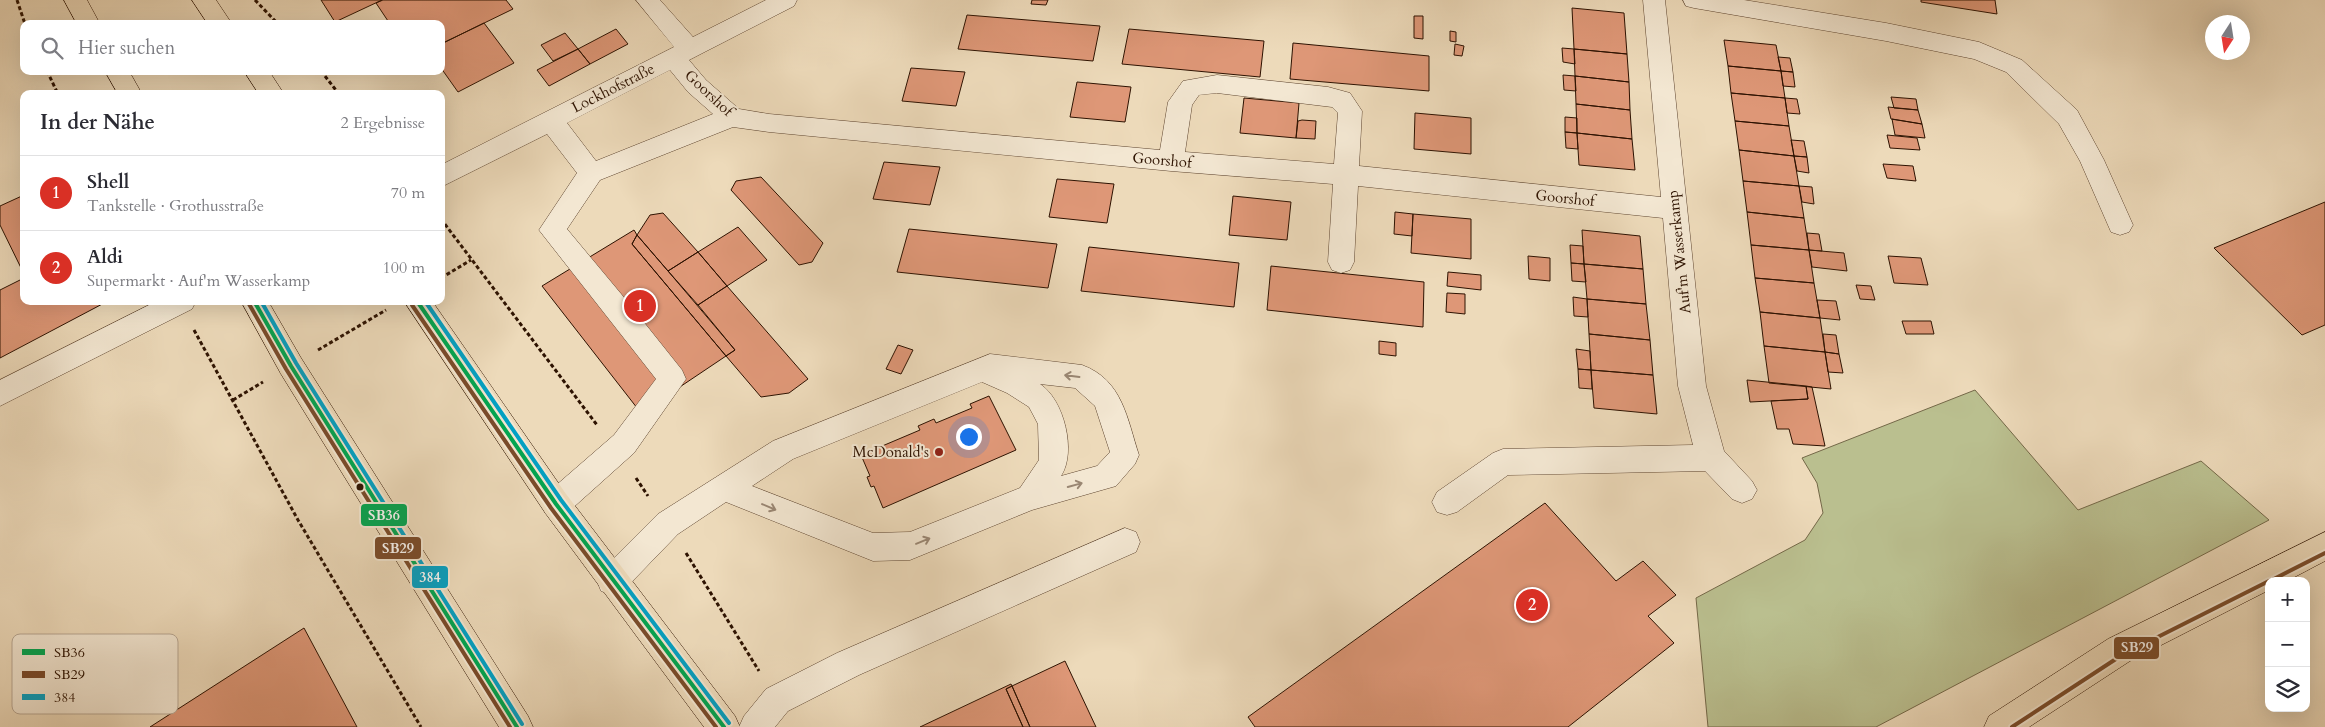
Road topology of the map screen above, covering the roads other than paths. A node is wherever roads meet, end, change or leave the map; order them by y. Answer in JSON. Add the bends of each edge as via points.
{"nodes":[{"id":1,"x":75,"y":0,"type":"edge"},
{"id":2,"x":203,"y":0,"type":"edge"},
{"id":3,"x":647,"y":0,"type":"edge"},
{"id":4,"x":786,"y":0,"type":"edge"},
{"id":5,"x":1654,"y":0,"type":"edge"},
{"id":6,"x":1694,"y":0,"type":"edge"},
{"id":7,"x":87,"y":20,"type":"edge"},
{"id":8,"x":218,"y":20,"type":"edge"},
{"id":9,"x":682,"y":53,"type":"junction"},
{"id":10,"x":119,"y":75,"type":"edge"},
{"id":11,"x":259,"y":75,"type":"edge"},
{"id":12,"x":128,"y":90,"type":"edge"},
{"id":13,"x":269,"y":90,"type":"edge"},
{"id":14,"x":732,"y":117,"type":"junction"},
{"id":15,"x":551,"y":120,"type":"junction"},
{"id":16,"x":1171,"y":161,"type":"junction"},
{"id":17,"x":591,"y":173,"type":"junction"},
{"id":18,"x":445,"y":174,"type":"edge"},
{"id":19,"x":1345,"y":175,"type":"junction"},
{"id":20,"x":1675,"y":209,"type":"junction"},
{"id":21,"x":2120,"y":225,"type":"dead end"},
{"id":22,"x":1341,"y":262,"type":"dead end"},
{"id":23,"x":175,"y":305,"type":"edge"},
{"id":24,"x":256,"y":305,"type":"edge"},
{"id":25,"x":420,"y":305,"type":"edge"},
{"id":26,"x":0,"y":394,"type":"edge"},
{"id":27,"x":844,"y":423,"type":"junction"},
{"id":28,"x":1711,"y":458,"type":"junction"},
{"id":29,"x":724,"y":488,"type":"junction"},
{"id":30,"x":1742,"y":490,"type":"dead end"},
{"id":31,"x":1030,"y":497,"type":"junction"},
{"id":32,"x":1447,"y":502,"type":"dead end"},
{"id":33,"x":556,"y":504,"type":"junction"},
{"id":34,"x":1125,"y":542,"type":"dead end"},
{"id":35,"x":2325,"y":546,"type":"edge"},
{"id":36,"x":612,"y":581,"type":"junction"},
{"id":37,"x":517,"y":727,"type":"edge"},
{"id":38,"x":724,"y":727,"type":"edge"},
{"id":39,"x":755,"y":727,"type":"edge"},
{"id":40,"x":2000,"y":727,"type":"edge"}],
"edges":[{"from":1,"to":7,"type":"main road"},
{"from":2,"to":8,"type":"main road"},
{"from":3,"to":9,"type":"street","name":"Goorshof"},
{"from":4,"to":9,"type":"street","name":"Lockhofstraße"},
{"from":5,"to":20,"type":"street","name":"Auf'm Wasserkamp"},
{"from":6,"to":21,"type":"street","via":[[1886,32],[1978,51],[2014,66],[2068,117],[2092,160]]},
{"from":9,"to":14,"type":"street","name":"Goorshof","via":[[697,86]]},
{"from":9,"to":15,"type":"street","name":"Lockhofstraße"},
{"from":10,"to":12,"type":"main road"},
{"from":11,"to":13,"type":"main road"},
{"from":14,"to":16,"type":"street","name":"Goorshof"},
{"from":14,"to":17,"type":"street"},
{"from":15,"to":17,"type":"street"},
{"from":15,"to":18,"type":"street","name":"Lockhofstraße"},
{"from":16,"to":19,"type":"street","name":"Goorshof"},
{"from":16,"to":19,"type":"street","via":[[1184,94],[1192,87],[1217,84],[1341,100],[1350,110],[1351,121]]},
{"from":17,"to":33,"type":"street","via":[[552,230],[672,379],[624,444]]},
{"from":19,"to":20,"type":"street","name":"Goorshof"},
{"from":19,"to":22,"type":"street"},
{"from":20,"to":28,"type":"street","name":"Auf'm Wasserkamp","via":[[1692,386]]},
{"from":23,"to":26,"type":"street"},
{"from":24,"to":37,"type":"main road","via":[[291,366]]},
{"from":25,"to":33,"type":"main road"},
{"from":27,"to":29,"type":"street","via":[[782,450]]},
{"from":27,"to":31,"type":"street","via":[[891,418],[993,375],[1017,384],[1039,398],[1052,424],[1053,463]]},
{"from":31,"to":27,"type":"street","one_way":true,"via":[[1106,477],[1125,455],[1107,399],[1082,377],[990,366]]},
{"from":28,"to":30,"type":"street","name":"Auf'm Wasserkamp"},
{"from":28,"to":32,"type":"street","via":[[1503,462]]},
{"from":29,"to":31,"type":"street","one_way":true,"via":[[873,548],[910,546]]},
{"from":29,"to":36,"type":"street","via":[[668,524]]},
{"from":33,"to":36,"type":"main road"},
{"from":34,"to":39,"type":"street","via":[[848,664],[777,700]]},
{"from":35,"to":40,"type":"main road","via":[[2119,650]]},
{"from":36,"to":38,"type":"main road"}]}
